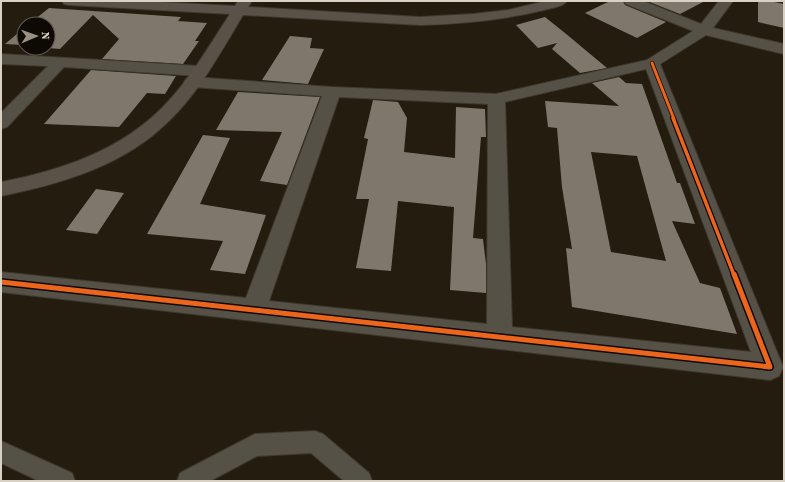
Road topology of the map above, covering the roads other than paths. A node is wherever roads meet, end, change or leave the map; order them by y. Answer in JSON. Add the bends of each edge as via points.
{"nodes":[{"id":1,"x":69,"y":1,"type":"edge"},
{"id":2,"x":560,"y":1,"type":"edge"},
{"id":3,"x":631,"y":1,"type":"edge"},
{"id":4,"x":726,"y":1,"type":"edge"},
{"id":5,"x":242,"y":6,"type":"edge"},
{"id":6,"x":704,"y":30,"type":"junction"},
{"id":7,"x":784,"y":49,"type":"edge"},
{"id":8,"x":1,"y":59,"type":"edge"},
{"id":9,"x":60,"y":63,"type":"junction"},
{"id":10,"x":652,"y":63,"type":"junction"},
{"id":11,"x":195,"y":76,"type":"junction"},
{"id":12,"x":332,"y":92,"type":"junction"},
{"id":13,"x":496,"y":99,"type":"junction"},
{"id":14,"x":1,"y":123,"type":"edge"},
{"id":15,"x":1,"y":189,"type":"edge"},
{"id":16,"x":1,"y":282,"type":"edge"},
{"id":17,"x":254,"y":310,"type":"junction"},
{"id":18,"x":500,"y":337,"type":"junction"},
{"id":19,"x":1,"y":452,"type":"edge"},
{"id":20,"x":64,"y":481,"type":"edge"},
{"id":21,"x":188,"y":481,"type":"edge"},
{"id":22,"x":361,"y":481,"type":"edge"}],
"edges":[{"from":1,"to":5,"type":"street"},
{"from":2,"to":5,"type":"street","via":[[523,11],[476,18],[420,21]]},
{"from":3,"to":6,"type":"street"},
{"from":4,"to":6,"type":"street"},
{"from":5,"to":11,"type":"street"},
{"from":6,"to":7,"type":"street"},
{"from":6,"to":10,"type":"street"},
{"from":8,"to":9,"type":"street"},
{"from":9,"to":11,"type":"street"},
{"from":9,"to":14,"type":"street"},
{"from":10,"to":13,"type":"street"},
{"from":10,"to":18,"type":"street","via":[[770,367]]},
{"from":11,"to":12,"type":"street"},
{"from":11,"to":15,"type":"street","via":[[168,112],[117,150],[53,177]]},
{"from":12,"to":13,"type":"street"},
{"from":12,"to":17,"type":"street"},
{"from":13,"to":18,"type":"street"},
{"from":16,"to":17,"type":"street"},
{"from":17,"to":18,"type":"street"},
{"from":19,"to":20,"type":"lane"},
{"from":21,"to":22,"type":"lane","via":[[255,446],[315,442]]}]}
